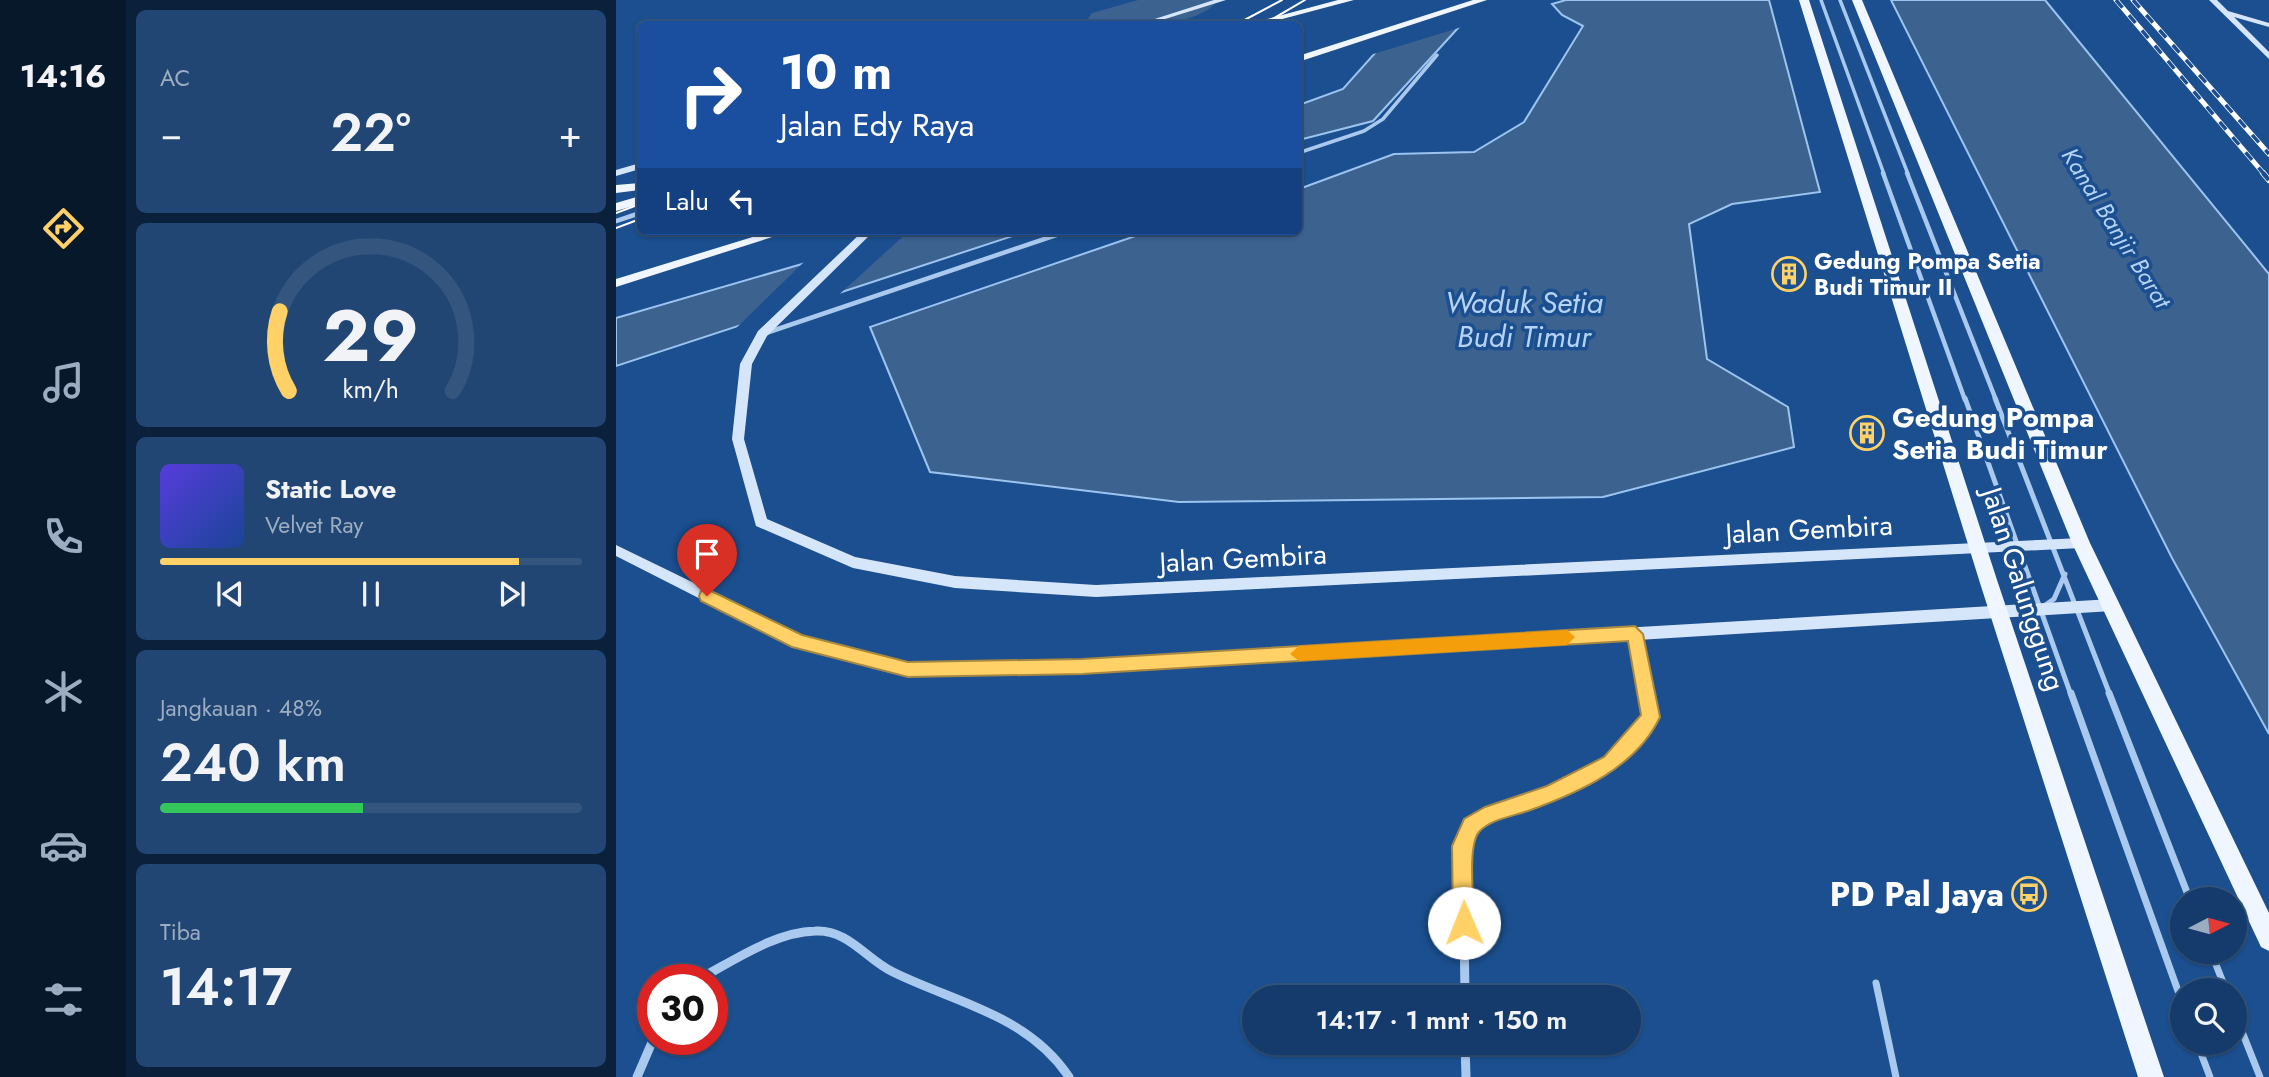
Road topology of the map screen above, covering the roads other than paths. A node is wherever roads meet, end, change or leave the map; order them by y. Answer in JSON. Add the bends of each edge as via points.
{"nodes":[{"id":1,"x":1222,"y":0,"type":"edge"},
{"id":2,"x":1349,"y":0,"type":"edge"},
{"id":3,"x":1482,"y":0,"type":"edge"},
{"id":4,"x":1804,"y":0,"type":"edge"},
{"id":5,"x":1821,"y":0,"type":"edge"},
{"id":6,"x":1840,"y":0,"type":"edge"},
{"id":7,"x":1857,"y":0,"type":"edge"},
{"id":8,"x":2213,"y":0,"type":"edge"},
{"id":9,"x":2224,"y":11,"type":"junction"},
{"id":10,"x":1153,"y":21,"type":"edge"},
{"id":11,"x":1266,"y":21,"type":"edge"},
{"id":12,"x":2269,"y":25,"type":"edge"},
{"id":13,"x":1437,"y":55,"type":"dead end"},
{"id":14,"x":2269,"y":57,"type":"edge"},
{"id":15,"x":1302,"y":58,"type":"edge"},
{"id":16,"x":1302,"y":152,"type":"edge"},
{"id":17,"x":637,"y":167,"type":"edge"},
{"id":18,"x":616,"y":173,"type":"edge"},
{"id":19,"x":637,"y":187,"type":"edge"},
{"id":20,"x":616,"y":189,"type":"edge"},
{"id":21,"x":637,"y":201,"type":"edge"},
{"id":22,"x":616,"y":207,"type":"edge"},
{"id":23,"x":637,"y":214,"type":"edge"},
{"id":24,"x":616,"y":221,"type":"edge"},
{"id":25,"x":772,"y":235,"type":"edge"},
{"id":26,"x":864,"y":235,"type":"edge"},
{"id":27,"x":1056,"y":235,"type":"edge"},
{"id":28,"x":616,"y":283,"type":"edge"},
{"id":29,"x":762,"y":334,"type":"junction"},
{"id":30,"x":2051,"y":543,"type":"junction"},
{"id":31,"x":2081,"y":543,"type":"junction"},
{"id":32,"x":2017,"y":545,"type":"junction"},
{"id":33,"x":1978,"y":547,"type":"junction"},
{"id":34,"x":616,"y":551,"type":"edge"},
{"id":35,"x":2065,"y":575,"type":"junction"},
{"id":36,"x":2112,"y":605,"type":"junction"},
{"id":37,"x":2078,"y":608,"type":"junction"},
{"id":38,"x":2039,"y":610,"type":"junction"},
{"id":39,"x":2001,"y":612,"type":"junction"},
{"id":40,"x":1635,"y":634,"type":"junction"},
{"id":41,"x":2185,"y":887,"type":"edge"},
{"id":42,"x":2269,"y":939,"type":"edge"},
{"id":43,"x":728,"y":964,"type":"edge"},
{"id":44,"x":2173,"y":978,"type":"edge"},
{"id":45,"x":1876,"y":984,"type":"dead end"},
{"id":46,"x":1465,"y":985,"type":"edge"},
{"id":47,"x":2247,"y":1044,"type":"edge"},
{"id":48,"x":647,"y":1055,"type":"edge"},
{"id":49,"x":1465,"y":1055,"type":"edge"},
{"id":50,"x":2202,"y":1055,"type":"edge"},
{"id":51,"x":637,"y":1077,"type":"edge"},
{"id":52,"x":1069,"y":1077,"type":"edge"},
{"id":53,"x":1466,"y":1077,"type":"edge"},
{"id":54,"x":1896,"y":1077,"type":"edge"},
{"id":55,"x":2151,"y":1077,"type":"edge"},
{"id":56,"x":2210,"y":1077,"type":"edge"},
{"id":57,"x":2260,"y":1077,"type":"edge"}],
"edges":[{"from":1,"to":10,"type":"main road"},
{"from":2,"to":11,"type":"main road"},
{"from":3,"to":15,"type":"main road"},
{"from":4,"to":33,"type":"main road","name":"Jalan Galunggung"},
{"from":5,"to":32,"type":"lane"},
{"from":6,"to":30,"type":"lane"},
{"from":7,"to":31,"type":"main road"},
{"from":8,"to":9,"type":"main road"},
{"from":9,"to":12,"type":"main road"},
{"from":9,"to":14,"type":"main road"},
{"from":13,"to":16,"type":"lane","via":[[1383,119],[1364,131]]},
{"from":17,"to":18,"type":"main road"},
{"from":19,"to":20,"type":"main road"},
{"from":21,"to":22,"type":"main road"},
{"from":23,"to":24,"type":"lane"},
{"from":25,"to":28,"type":"main road"},
{"from":26,"to":29,"type":"main road","name":"Jalan Gembira"},
{"from":27,"to":29,"type":"lane"},
{"from":29,"to":33,"type":"main road","name":"Jalan Gembira","via":[[746,364],[738,439],[761,522],[853,562],[955,582],[1096,591]]},
{"from":30,"to":31,"type":"main road","name":"Jalan Gembira"},
{"from":30,"to":32,"type":"main road","name":"Jalan Gembira"},
{"from":30,"to":35,"type":"lane"},
{"from":31,"to":36,"type":"main road"},
{"from":32,"to":33,"type":"main road","name":"Jalan Gembira"},
{"from":32,"to":38,"type":"lane"},
{"from":33,"to":39,"type":"main road","name":"Jalan Galunggung"},
{"from":34,"to":40,"type":"main road","via":[[798,641],[908,669],[1082,667]]},
{"from":35,"to":37,"type":"lane"},
{"from":35,"to":38,"type":"lane","via":[[2054,599]]},
{"from":36,"to":37,"type":"main road"},
{"from":36,"to":42,"type":"main road"},
{"from":37,"to":38,"type":"main road"},
{"from":37,"to":41,"type":"lane"},
{"from":38,"to":39,"type":"main road"},
{"from":38,"to":44,"type":"lane"},
{"from":39,"to":40,"type":"main road"},
{"from":39,"to":55,"type":"main road","name":"Jalan Galunggung"},
{"from":40,"to":46,"type":"street","via":[[1650,717],[1619,754],[1611,763],[1552,793],[1471,826],[1463,846]]},
{"from":43,"to":52,"type":"street","via":[[776,939],[825,931],[859,946],[891,971],[947,992],[1031,1035]]},
{"from":45,"to":54,"type":"lane"},
{"from":47,"to":57,"type":"lane"},
{"from":48,"to":51,"type":"street"},
{"from":49,"to":53,"type":"street"},
{"from":50,"to":56,"type":"lane"}]}
